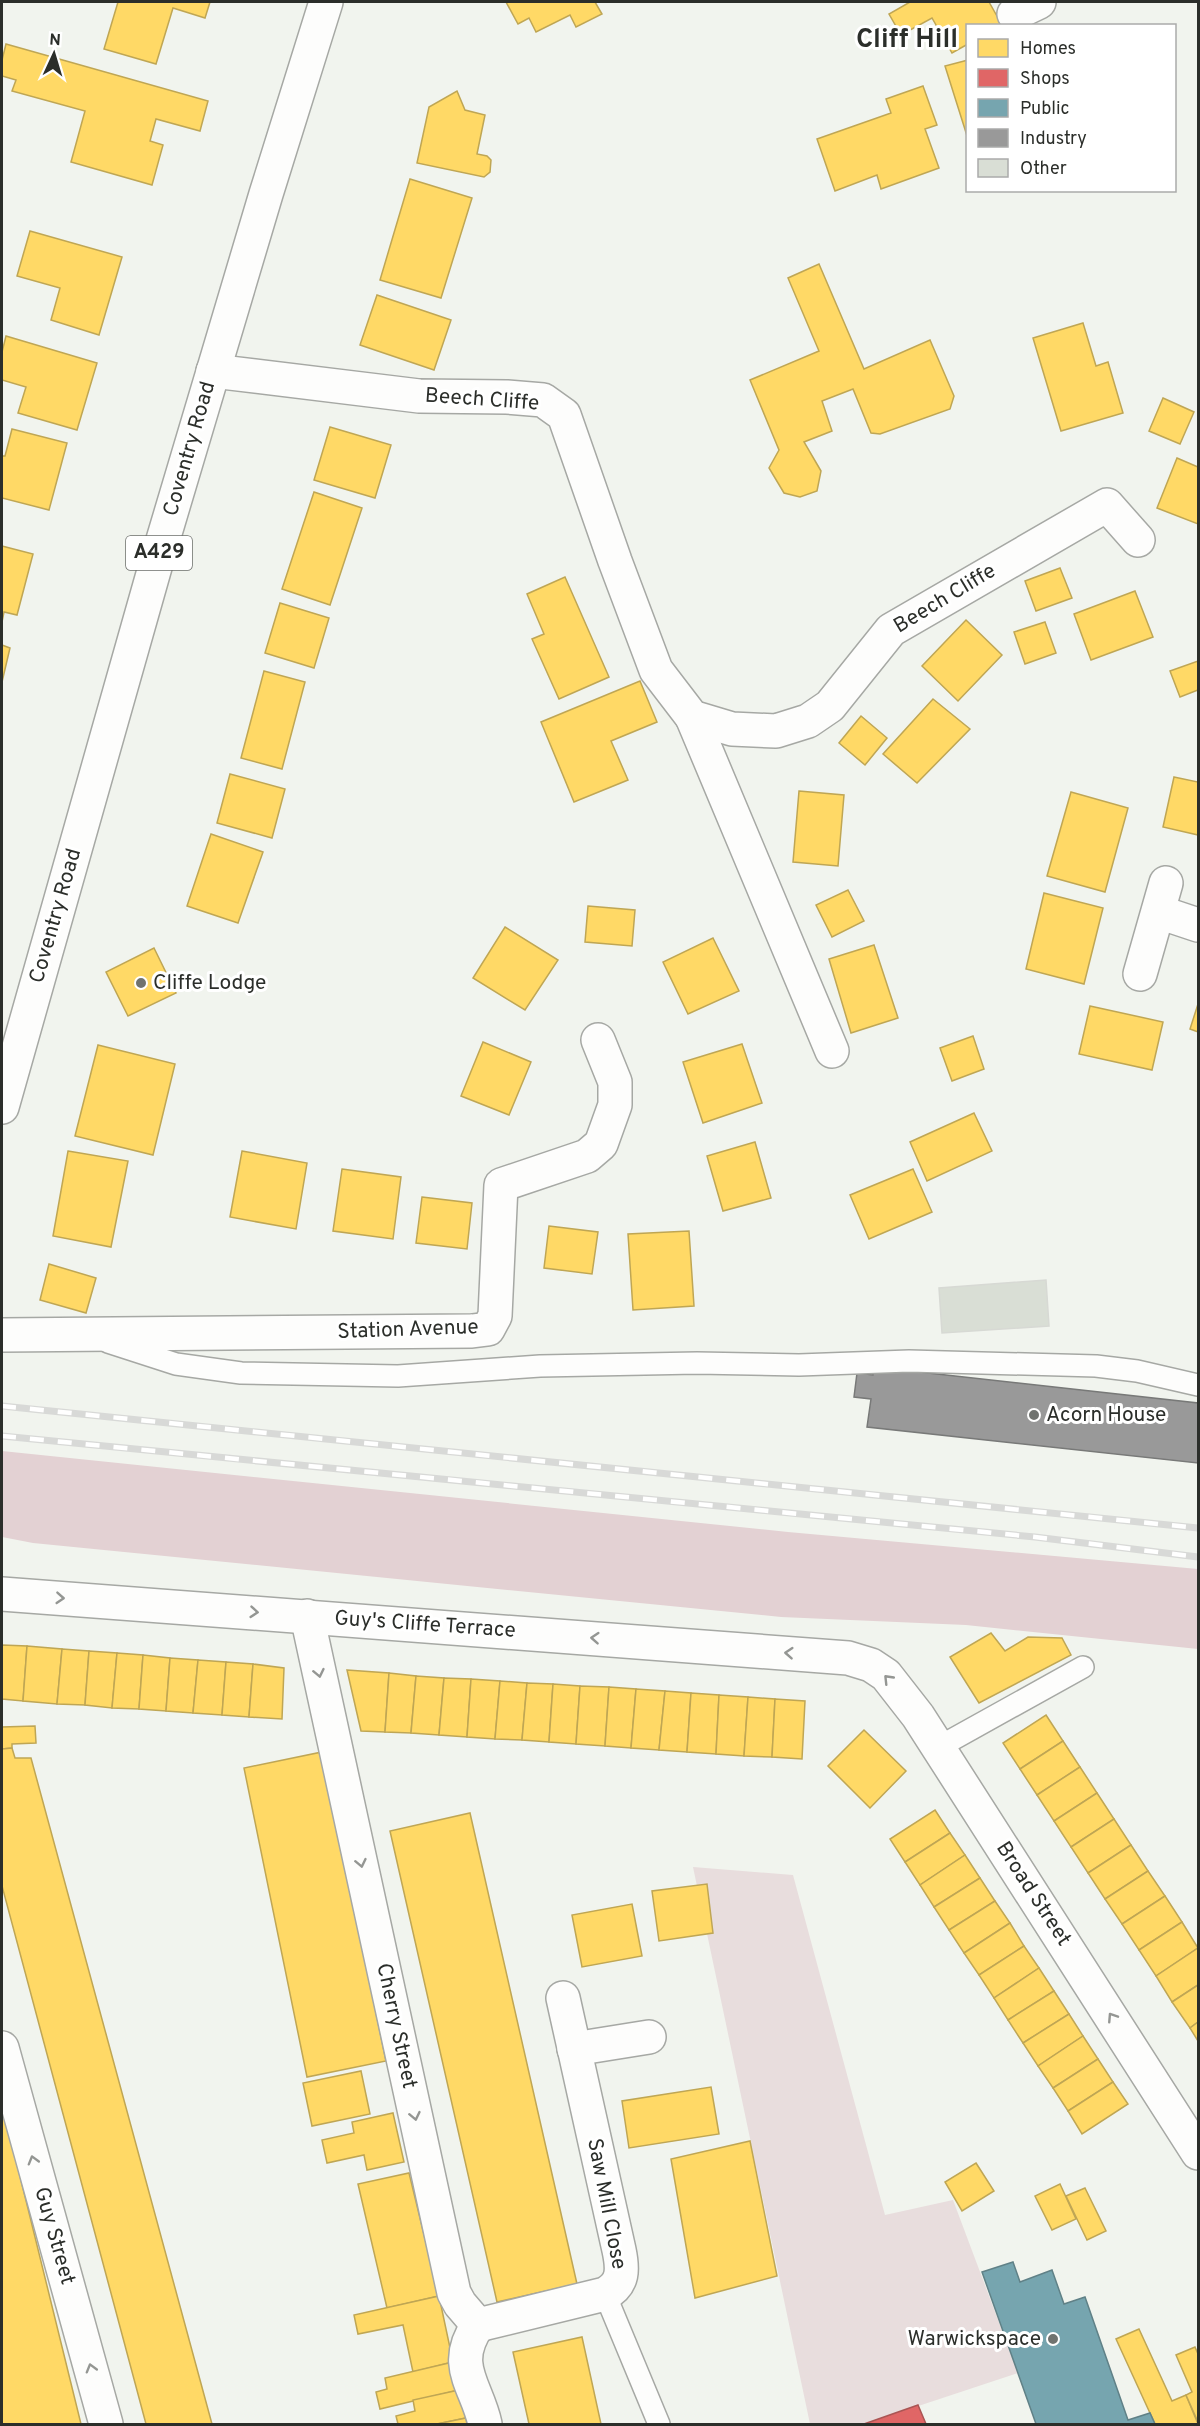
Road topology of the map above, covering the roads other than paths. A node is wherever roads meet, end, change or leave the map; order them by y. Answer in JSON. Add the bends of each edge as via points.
{"nodes":[{"id":1,"x":326,"y":2,"type":"edge"},
{"id":2,"x":213,"y":371,"type":"junction"},
{"id":3,"x":1138,"y":540,"type":"dead end"},
{"id":4,"x":692,"y":717,"type":"junction"},
{"id":5,"x":1198,"y":925,"type":"edge"},
{"id":6,"x":1140,"y":974,"type":"dead end"},
{"id":7,"x":598,"y":1040,"type":"dead end"},
{"id":8,"x":832,"y":1051,"type":"dead end"},
{"id":9,"x":2,"y":1107,"type":"edge"},
{"id":10,"x":84,"y":1334,"type":"junction"},
{"id":11,"x":2,"y":1335,"type":"edge"},
{"id":12,"x":1198,"y":1385,"type":"edge"},
{"id":13,"x":2,"y":1594,"type":"edge"},
{"id":14,"x":307,"y":1616,"type":"junction"},
{"id":15,"x":848,"y":1658,"type":"joint"},
{"id":16,"x":1083,"y":1667,"type":"dead end"},
{"id":17,"x":939,"y":1747,"type":"junction"},
{"id":18,"x":563,"y":1998,"type":"dead end"},
{"id":19,"x":649,"y":2037,"type":"dead end"},
{"id":20,"x":2,"y":2048,"type":"edge"},
{"id":21,"x":574,"y":2049,"type":"junction"},
{"id":22,"x":1198,"y":2152,"type":"edge"},
{"id":23,"x":605,"y":2294,"type":"junction"},
{"id":24,"x":478,"y":2325,"type":"junction"},
{"id":25,"x":106,"y":2424,"type":"edge"},
{"id":26,"x":485,"y":2424,"type":"edge"},
{"id":27,"x":659,"y":2424,"type":"edge"}],
"edges":[{"from":1,"to":2,"type":"street","name":"Coventry Road","number":"A429"},
{"from":2,"to":4,"type":"street","name":"Beech Cliffe","via":[[419,396],[543,400],[564,415],[656,670]]},
{"from":2,"to":9,"type":"street","name":"Coventry Road","number":"A429"},
{"from":3,"to":4,"type":"street","name":"Beech Cliffe","via":[[1107,505],[891,630],[830,706],[808,721],[776,731],[732,729]]},
{"from":4,"to":8,"type":"street","name":"Beech Cliffe"},
{"from":5,"to":6,"type":"street","via":[[1163,898]]},
{"from":7,"to":10,"type":"street","name":"Station Avenue","via":[[615,1082],[615,1105],[609,1126],[601,1144],[587,1156],[501,1185],[495,1316],[488,1329]]},
{"from":10,"to":11,"type":"street","name":"Station Avenue"},
{"from":10,"to":12,"type":"lane","via":[[176,1364],[241,1373],[398,1376],[540,1366],[799,1365],[909,1360],[1096,1366]]},
{"from":13,"to":14,"type":"street","name":"Guy's Cliffe Terrace","one_way":true},
{"from":15,"to":14,"type":"street","name":"Guy's Cliffe Terrace","one_way":true},
{"from":14,"to":24,"type":"street","name":"Cherry Street","one_way":true,"via":[[454,2293]]},
{"from":17,"to":15,"type":"street","name":"Broad Street","one_way":true,"via":[[886,1675],[871,1665]]},
{"from":16,"to":17,"type":"lane"},
{"from":22,"to":17,"type":"street","name":"Broad Street","one_way":true},
{"from":18,"to":21,"type":"street","name":"Saw Mill Close"},
{"from":19,"to":21,"type":"street"},
{"from":25,"to":20,"type":"street","name":"Guy Street","one_way":true},
{"from":21,"to":23,"type":"street","name":"Saw Mill Close","via":[[622,2265],[621,2279],[615,2289]]},
{"from":23,"to":24,"type":"street","name":"Saw Mill Close"},
{"from":23,"to":27,"type":"lane"},
{"from":24,"to":26,"type":"street","via":[[464,2358]]}]}
